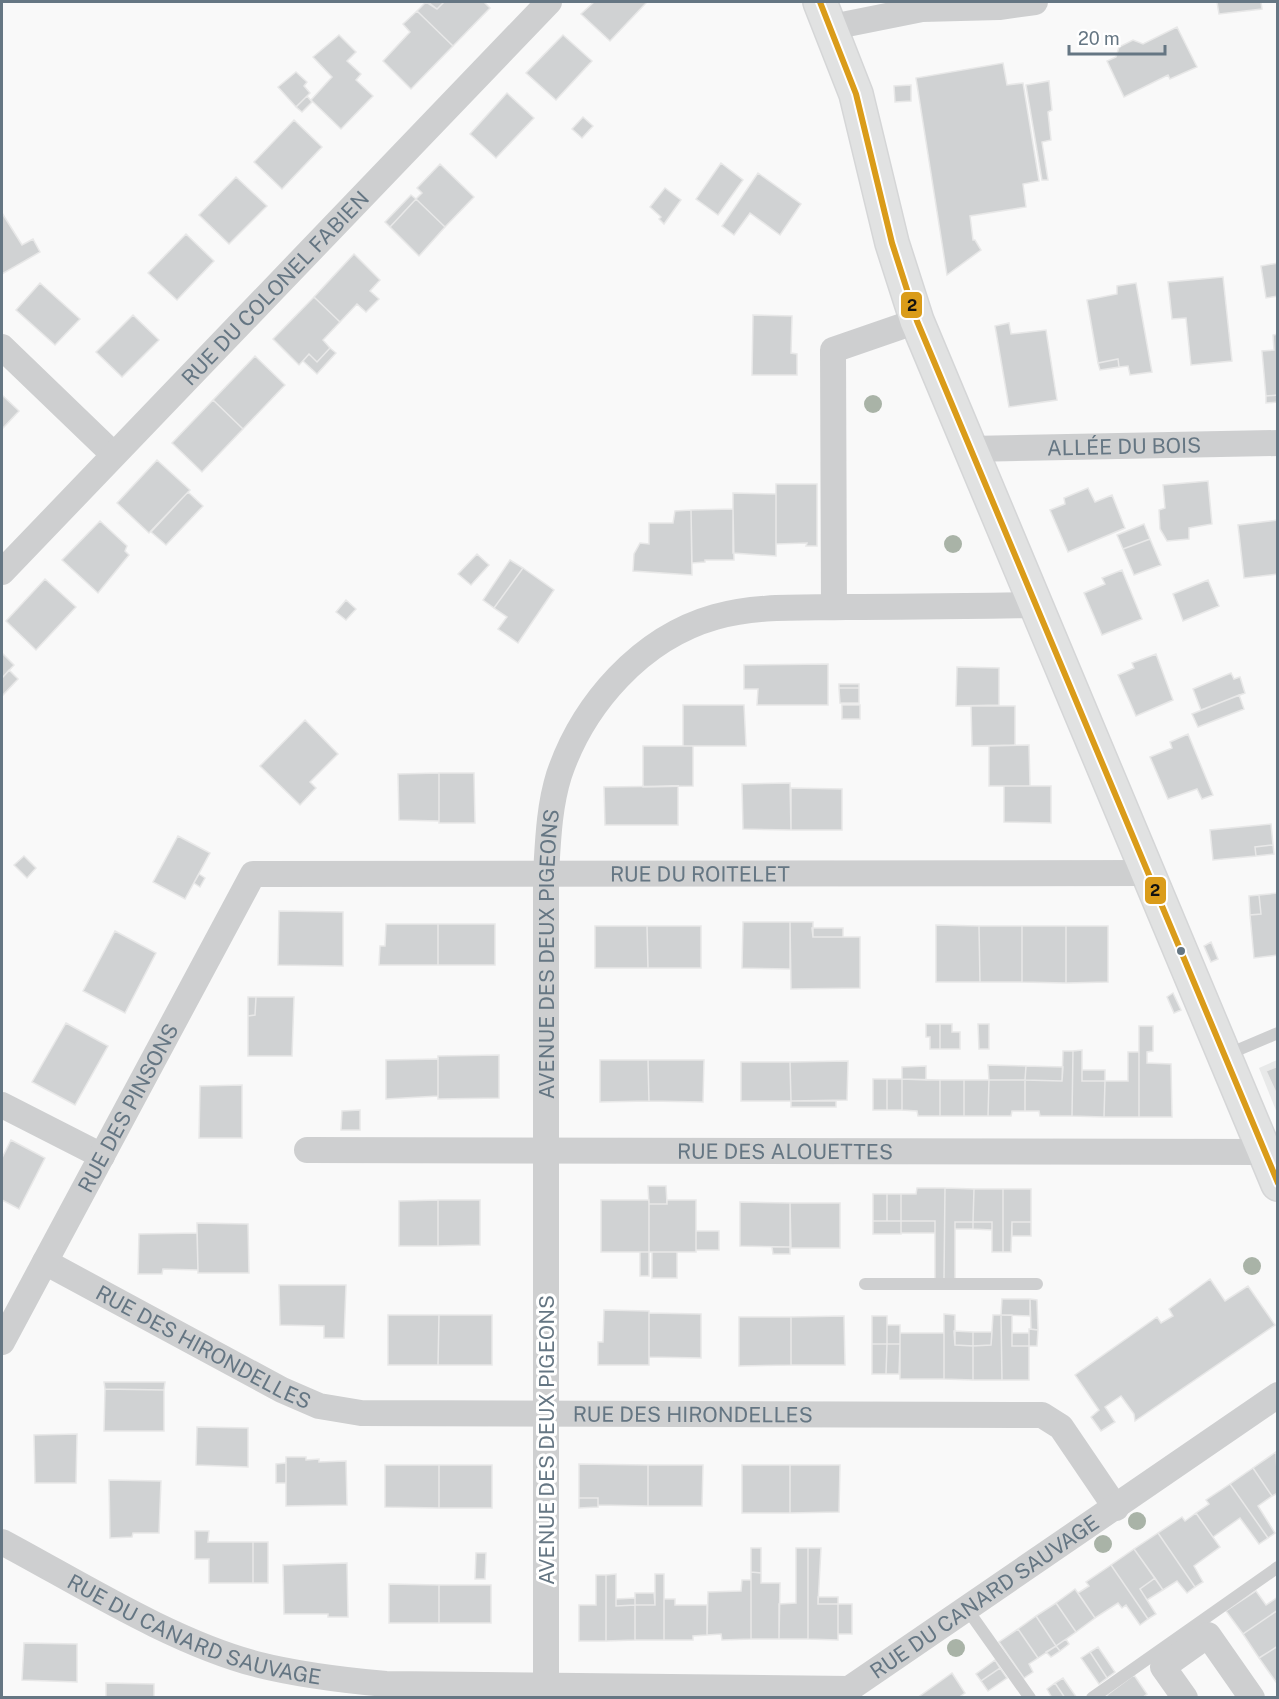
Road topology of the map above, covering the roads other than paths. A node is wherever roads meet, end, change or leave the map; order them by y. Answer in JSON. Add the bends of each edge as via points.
{"nodes":[{"id":1,"x":549,"y":2,"type":"edge"},
{"id":2,"x":1035,"y":2,"type":"edge"},
{"id":3,"x":826,"y":14,"type":"edge"},
{"id":4,"x":917,"y":321,"type":"junction"},
{"id":5,"x":2,"y":347,"type":"edge"},
{"id":6,"x":1278,"y":443,"type":"edge"},
{"id":7,"x":970,"y":449,"type":"junction"},
{"id":8,"x":113,"y":454,"type":"junction"},
{"id":9,"x":2,"y":572,"type":"edge"},
{"id":10,"x":1036,"y":605,"type":"junction"},
{"id":11,"x":834,"y":607,"type":"junction"},
{"id":12,"x":1148,"y":873,"type":"junction"},
{"id":13,"x":253,"y":874,"type":"joint"},
{"id":14,"x":546,"y":874,"type":"junction"},
{"id":15,"x":1278,"y":1033,"type":"edge"},
{"id":16,"x":1225,"y":1056,"type":"junction"},
{"id":17,"x":2,"y":1105,"type":"edge"},
{"id":18,"x":307,"y":1150,"type":"dead end"},
{"id":19,"x":547,"y":1150,"type":"junction"},
{"id":20,"x":1264,"y":1152,"type":"junction"},
{"id":21,"x":102,"y":1155,"type":"junction"},
{"id":22,"x":1278,"y":1184,"type":"edge"},
{"id":23,"x":45,"y":1262,"type":"junction"},
{"id":24,"x":866,"y":1284,"type":"dead end"},
{"id":25,"x":1037,"y":1284,"type":"dead end"},
{"id":26,"x":2,"y":1342,"type":"edge"},
{"id":27,"x":1278,"y":1395,"type":"edge"},
{"id":28,"x":546,"y":1413,"type":"junction"},
{"id":29,"x":1116,"y":1508,"type":"junction"},
{"id":30,"x":2,"y":1542,"type":"edge"},
{"id":31,"x":1278,"y":1567,"type":"edge"},
{"id":32,"x":967,"y":1609,"type":"junction"},
{"id":33,"x":546,"y":1692,"type":"edge"},
{"id":34,"x":852,"y":1693,"type":"edge"},
{"id":35,"x":1030,"y":1698,"type":"edge"},
{"id":36,"x":1092,"y":1698,"type":"edge"},
{"id":37,"x":1185,"y":1698,"type":"edge"},
{"id":38,"x":1252,"y":1698,"type":"edge"}],
"edges":[{"from":1,"to":8,"type":"street","name":"RUE DU COLONEL FABIEN"},
{"from":2,"to":3,"type":"street"},
{"from":3,"to":4,"type":"street","via":[[856,94],[892,243]]},
{"from":4,"to":7,"type":"street"},
{"from":4,"to":11,"type":"street","via":[[833,350]]},
{"from":5,"to":8,"type":"street"},
{"from":6,"to":7,"type":"street","name":"ALLÉE DU BOIS"},
{"from":7,"to":10,"type":"street"},
{"from":8,"to":9,"type":"street","name":"RUE DU COLONEL FABIEN"},
{"from":10,"to":11,"type":"street","name":"AVENUE DES DEUX PIGEONS"},
{"from":10,"to":12,"type":"street"},
{"from":11,"to":14,"type":"street","name":"AVENUE DES DEUX PIGEONS","via":[[760,608],[715,617],[677,632],[607,688],[579,728],[559,776],[549,820]]},
{"from":12,"to":14,"type":"street","name":"RUE DU ROITELET"},
{"from":12,"to":16,"type":"street"},
{"from":13,"to":14,"type":"street","name":"RUE DU ROITELET"},
{"from":13,"to":21,"type":"street","name":"RUE DES PINSONS"},
{"from":14,"to":19,"type":"street","name":"AVENUE DES DEUX PIGEONS"},
{"from":15,"to":16,"type":"lane"},
{"from":16,"to":20,"type":"street"},
{"from":17,"to":21,"type":"street"},
{"from":18,"to":19,"type":"street","name":"RUE DES ALOUETTES"},
{"from":19,"to":20,"type":"street","name":"RUE DES ALOUETTES"},
{"from":19,"to":28,"type":"street","name":"AVENUE DES DEUX PIGEONS"},
{"from":20,"to":22,"type":"street"},
{"from":21,"to":23,"type":"street","name":"RUE DES PINSONS"},
{"from":23,"to":26,"type":"street","name":"RUE DES PINSONS"},
{"from":23,"to":28,"type":"street","name":"RUE DES HIRONDELLES","via":[[282,1390],[319,1406],[361,1413]]},
{"from":24,"to":25,"type":"lane"},
{"from":27,"to":29,"type":"street","name":"RUE DU CANARD SAUVAGE"},
{"from":28,"to":29,"type":"street","name":"RUE DES HIRONDELLES","via":[[1042,1416],[1061,1427]]},
{"from":28,"to":33,"type":"street","name":"AVENUE DES DEUX PIGEONS"},
{"from":29,"to":32,"type":"street","name":"RUE DU CANARD SAUVAGE"},
{"from":30,"to":33,"type":"street","name":"RUE DU CANARD SAUVAGE","via":[[184,1638],[254,1664],[318,1678]]},
{"from":31,"to":36,"type":"lane"},
{"from":32,"to":34,"type":"street","name":"RUE DU CANARD SAUVAGE"},
{"from":32,"to":35,"type":"lane"},
{"from":33,"to":34,"type":"street","name":"RUE DU CANARD SAUVAGE"},
{"from":37,"to":38,"type":"street","via":[[1163,1667],[1208,1635]]}]}
